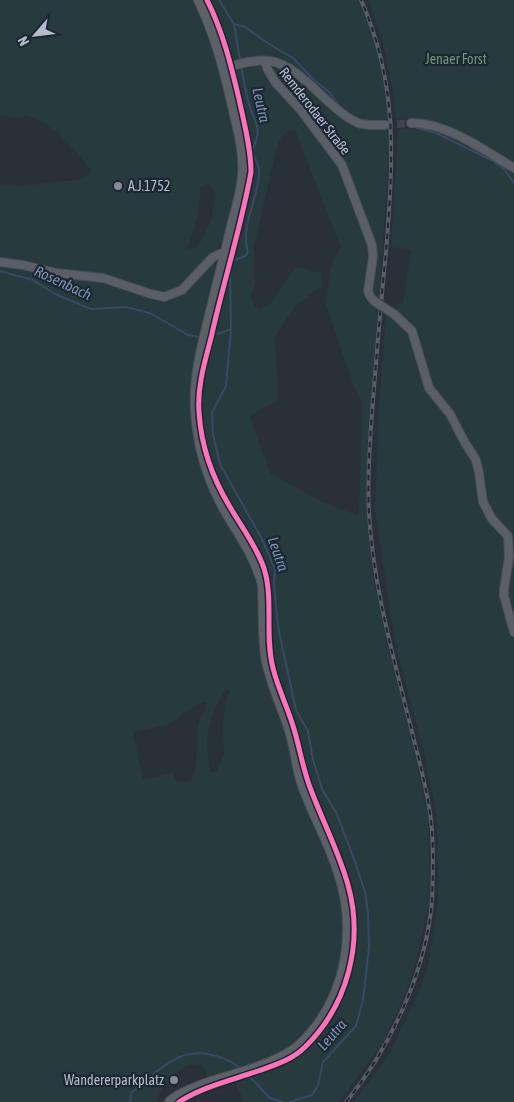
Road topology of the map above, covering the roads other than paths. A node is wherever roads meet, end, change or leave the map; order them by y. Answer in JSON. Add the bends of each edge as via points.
{"nodes":[{"id":1,"x":199,"y":0,"type":"edge"},
{"id":2,"x":265,"y":61,"type":"junction"},
{"id":3,"x":224,"y":68,"type":"junction"},
{"id":4,"x":411,"y":123,"type":"tunnel mouth"},
{"id":5,"x":385,"y":125,"type":"tunnel mouth"},
{"id":6,"x":514,"y":168,"type":"edge"},
{"id":7,"x":226,"y":252,"type":"junction"},
{"id":8,"x":0,"y":262,"type":"edge"},
{"id":9,"x":514,"y":632,"type":"edge"},
{"id":10,"x":170,"y":1102,"type":"edge"}],
"edges":[{"from":1,"to":3,"type":"main road","via":[[217,41]]},
{"from":2,"to":3,"type":"street"},
{"from":2,"to":5,"type":"street","via":[[291,69],[329,103],[359,123]]},
{"from":2,"to":9,"type":"street","name":"Remderodaer Straße","bridge":true,"via":[[275,82],[329,146],[345,171],[372,245],[370,296],[412,331],[429,388],[450,414],[476,460],[483,502],[492,519],[508,536],[504,596]]},
{"from":3,"to":7,"type":"main road","via":[[244,164]]},
{"from":4,"to":6,"type":"street","via":[[430,125],[462,138]]},
{"from":7,"to":8,"type":"street","via":[[212,258],[182,290],[164,296],[103,278]]},
{"from":7,"to":10,"type":"main road","via":[[196,384],[198,433],[214,490],[261,576],[269,672],[288,725],[304,790],[343,882],[348,920],[346,963],[327,1010],[308,1037],[294,1050],[274,1061],[184,1093]]}]}
